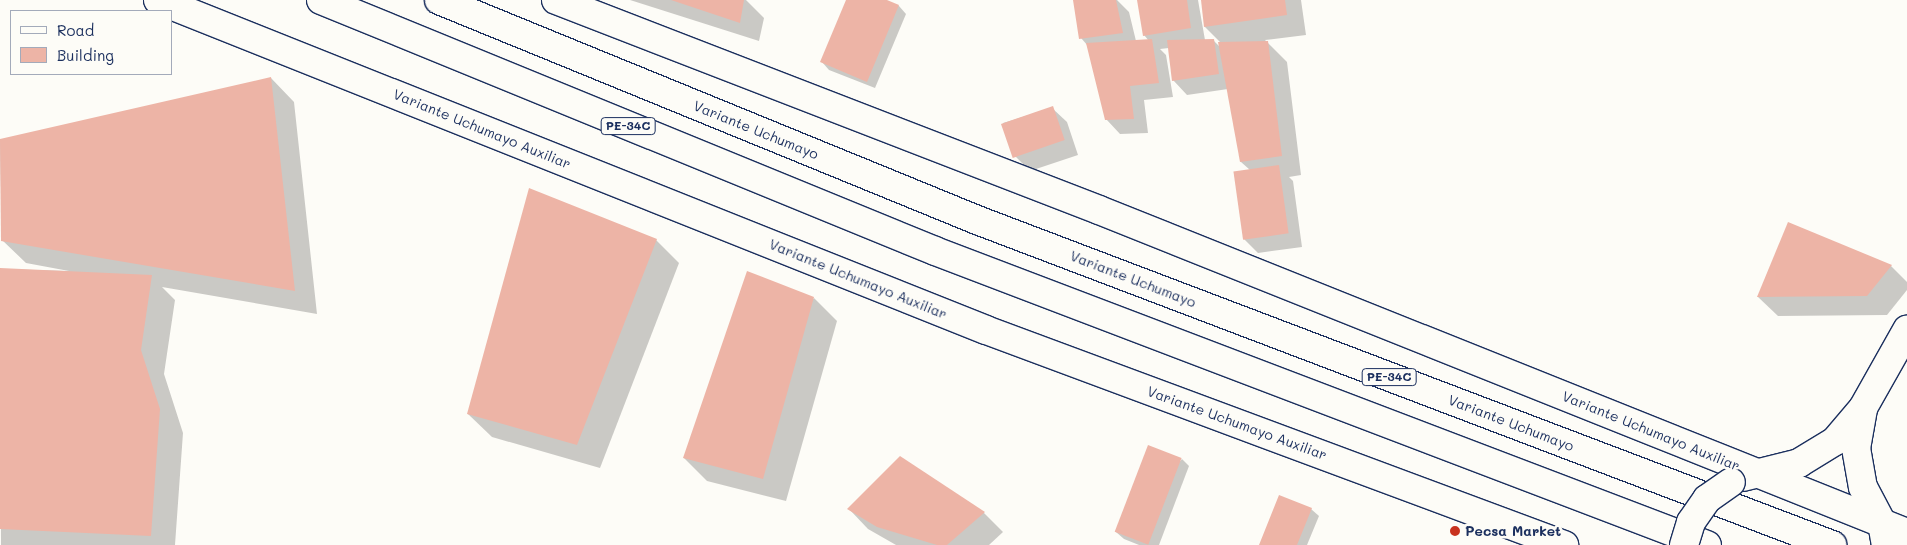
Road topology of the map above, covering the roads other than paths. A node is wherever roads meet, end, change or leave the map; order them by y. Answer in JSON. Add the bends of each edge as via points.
{"nodes":[{"id":1,"x":158,"y":0,"type":"edge"},
{"id":2,"x":321,"y":0,"type":"edge"},
{"id":3,"x":439,"y":0,"type":"edge"},
{"id":4,"x":556,"y":0,"type":"edge"},
{"id":5,"x":1907,"y":330,"type":"edge"},
{"id":6,"x":1863,"y":408,"type":"junction"},
{"id":7,"x":1757,"y":473,"type":"junction"},
{"id":8,"x":1890,"y":534,"type":"edge"},
{"id":9,"x":1564,"y":545,"type":"edge"},
{"id":10,"x":1684,"y":545,"type":"edge"},
{"id":11,"x":1707,"y":545,"type":"edge"},
{"id":12,"x":1832,"y":545,"type":"edge"}],
"edges":[{"from":1,"to":9,"type":"main road","name":"Variante Uchumayo Auxiliar","via":[[986,330]]},
{"from":2,"to":11,"type":"main road","number":"PE-34C","via":[[935,251]]},
{"from":3,"to":12,"type":"main road","name":"Variante Uchumayo","number":"PE-34C","via":[[977,220]]},
{"from":4,"to":7,"type":"main road","name":"Variante Uchumayo Auxiliar","via":[[1099,210]]},
{"from":5,"to":6,"type":"main road"},
{"from":6,"to":7,"type":"main road","via":[[1836,440],[1799,463]]},
{"from":6,"to":8,"type":"main road","via":[[1856,448],[1863,487]]},
{"from":7,"to":8,"type":"main road","name":"Variante Uchumayo Auxiliar"},
{"from":7,"to":10,"type":"main road","bridge":true,"via":[[1730,482],[1707,498],[1691,522]]}]}
